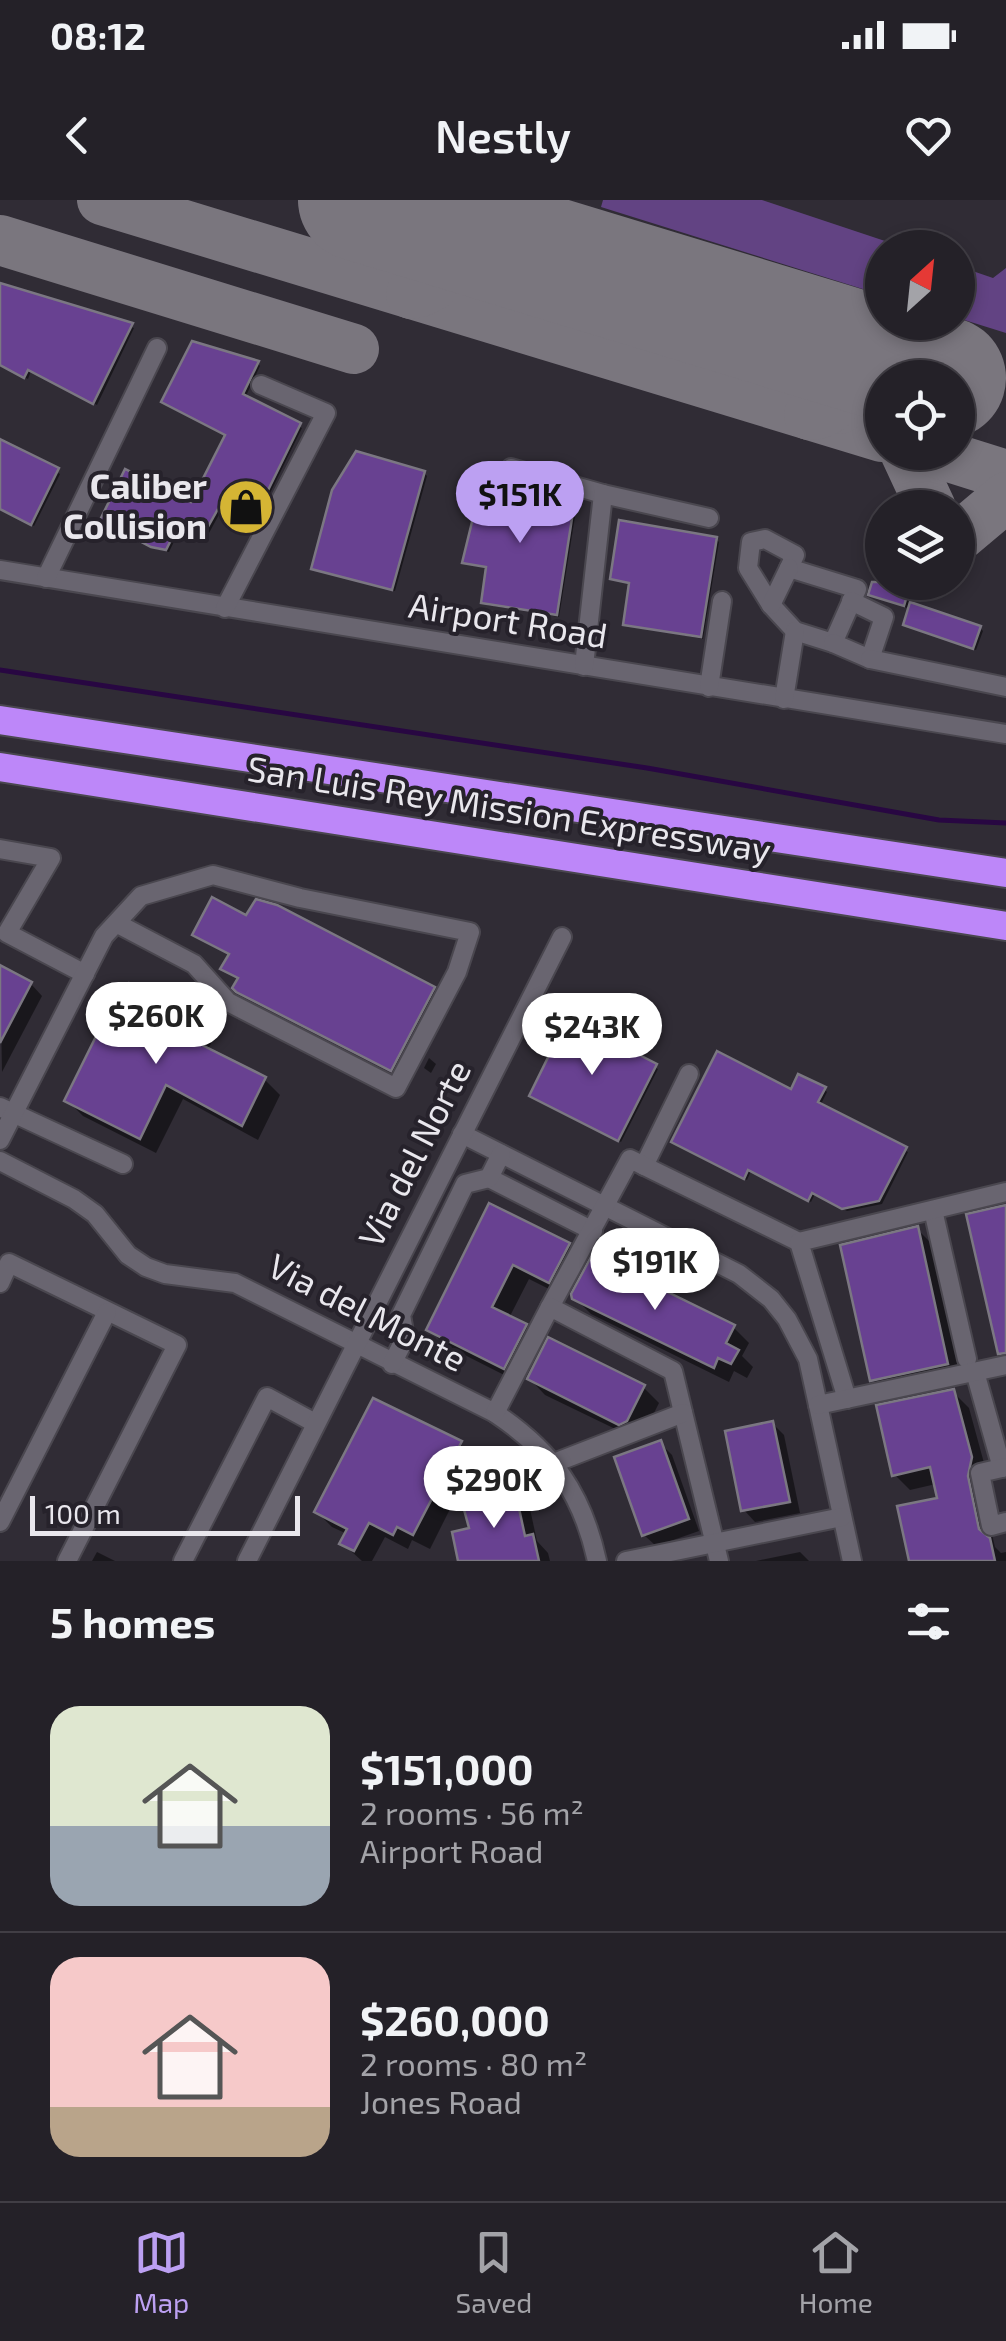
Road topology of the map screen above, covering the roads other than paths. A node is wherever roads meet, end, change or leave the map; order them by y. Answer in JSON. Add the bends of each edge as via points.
{"nodes":[{"id":1,"x":157,"y":348,"type":"dead end"},
{"id":2,"x":261,"y":385,"type":"dead end"},
{"id":3,"x":510,"y":468,"type":"dead end"},
{"id":4,"x":603,"y":494,"type":"junction"},
{"id":5,"x":709,"y":518,"type":"dead end"},
{"id":6,"x":789,"y":568,"type":"junction"},
{"id":7,"x":0,"y":570,"type":"edge"},
{"id":8,"x":46,"y":578,"type":"junction"},
{"id":9,"x":722,"y":601,"type":"dead end"},
{"id":10,"x":851,"y":601,"type":"junction"},
{"id":11,"x":771,"y":605,"type":"junction"},
{"id":12,"x":225,"y":608,"type":"junction"},
{"id":13,"x":795,"y":630,"type":"junction"},
{"id":14,"x":833,"y":644,"type":"junction"},
{"id":15,"x":870,"y":659,"type":"junction"},
{"id":16,"x":584,"y":666,"type":"junction"},
{"id":17,"x":709,"y":687,"type":"junction"},
{"id":18,"x":1006,"y":687,"type":"edge"},
{"id":19,"x":784,"y":699,"type":"junction"},
{"id":20,"x":0,"y":720,"type":"edge"},
{"id":21,"x":1006,"y":734,"type":"edge"},
{"id":22,"x":0,"y":767,"type":"edge"},
{"id":23,"x":0,"y":849,"type":"edge"},
{"id":24,"x":1006,"y":873,"type":"edge"},
{"id":25,"x":116,"y":922,"type":"junction"},
{"id":26,"x":1006,"y":926,"type":"edge"},
{"id":27,"x":562,"y":937,"type":"dead end"},
{"id":28,"x":85,"y":974,"type":"junction"},
{"id":29,"x":688,"y":1074,"type":"dead end"},
{"id":30,"x":6,"y":1110,"type":"edge"},
{"id":31,"x":462,"y":1134,"type":"junction"},
{"id":32,"x":0,"y":1140,"type":"edge"},
{"id":33,"x":500,"y":1154,"type":"junction"},
{"id":34,"x":0,"y":1162,"type":"edge"},
{"id":35,"x":122,"y":1164,"type":"dead end"},
{"id":36,"x":644,"y":1166,"type":"junction"},
{"id":37,"x":489,"y":1178,"type":"junction"},
{"id":38,"x":1006,"y":1192,"type":"edge"},
{"id":39,"x":606,"y":1207,"type":"junction"},
{"id":40,"x":933,"y":1210,"type":"junction"},
{"id":41,"x":593,"y":1231,"type":"junction"},
{"id":42,"x":799,"y":1242,"type":"junction"},
{"id":43,"x":0,"y":1283,"type":"edge"},
{"id":44,"x":550,"y":1307,"type":"junction"},
{"id":45,"x":106,"y":1312,"type":"junction"},
{"id":46,"x":354,"y":1344,"type":"junction"},
{"id":47,"x":392,"y":1364,"type":"junction"},
{"id":48,"x":971,"y":1365,"type":"junction"},
{"id":49,"x":1006,"y":1365,"type":"edge"},
{"id":50,"x":847,"y":1399,"type":"junction"},
{"id":51,"x":818,"y":1405,"type":"junction"},
{"id":52,"x":683,"y":1413,"type":"junction"},
{"id":53,"x":494,"y":1414,"type":"junction"},
{"id":54,"x":315,"y":1422,"type":"junction"},
{"id":55,"x":554,"y":1462,"type":"junction"},
{"id":56,"x":1004,"y":1467,"type":"edge"},
{"id":57,"x":842,"y":1517,"type":"junction"},
{"id":58,"x":0,"y":1522,"type":"edge"},
{"id":59,"x":1006,"y":1522,"type":"edge"},
{"id":60,"x":717,"y":1552,"type":"edge"},
{"id":61,"x":67,"y":1561,"type":"edge"},
{"id":62,"x":183,"y":1561,"type":"edge"},
{"id":63,"x":247,"y":1561,"type":"edge"},
{"id":64,"x":597,"y":1561,"type":"edge"},
{"id":65,"x":626,"y":1561,"type":"edge"},
{"id":66,"x":852,"y":1561,"type":"edge"}],
"edges":[{"from":1,"to":8,"type":"street"},
{"from":2,"to":12,"type":"street","via":[[326,413]]},
{"from":3,"to":4,"type":"street"},
{"from":4,"to":5,"type":"street"},
{"from":4,"to":16,"type":"street"},
{"from":6,"to":10,"type":"street","via":[[856,589]]},
{"from":6,"to":11,"type":"street"},
{"from":6,"to":11,"type":"street","via":[[795,555],[765,539],[752,542],[748,568]]},
{"from":7,"to":8,"type":"street","name":"Airport Road"},
{"from":8,"to":12,"type":"street","name":"Airport Road"},
{"from":9,"to":17,"type":"street"},
{"from":10,"to":14,"type":"street"},
{"from":10,"to":15,"type":"street","via":[[884,617]]},
{"from":11,"to":13,"type":"street"},
{"from":12,"to":16,"type":"street","name":"Airport Road"},
{"from":13,"to":14,"type":"street"},
{"from":13,"to":19,"type":"street"},
{"from":14,"to":15,"type":"street"},
{"from":15,"to":18,"type":"street"},
{"from":16,"to":17,"type":"street","name":"Airport Road"},
{"from":17,"to":19,"type":"street","name":"Airport Road"},
{"from":19,"to":21,"type":"street","name":"Airport Road"},
{"from":20,"to":24,"type":"highway","name":"San Luis Rey Mission Expressway"},
{"from":22,"to":26,"type":"highway","name":"San Luis Rey Mission Expressway"},
{"from":23,"to":28,"type":"street","via":[[51,858],[7,933]]},
{"from":25,"to":25,"type":"street","via":[[141,896],[213,875],[470,932],[457,972],[396,1088],[228,1002],[194,964]]},
{"from":25,"to":28,"type":"street"},
{"from":27,"to":31,"type":"street","name":"Via del Norte"},
{"from":28,"to":30,"type":"street"},
{"from":29,"to":36,"type":"street"},
{"from":30,"to":32,"type":"street"},
{"from":30,"to":35,"type":"street"},
{"from":31,"to":33,"type":"street"},
{"from":31,"to":46,"type":"street","name":"Via del Norte"},
{"from":33,"to":37,"type":"street"},
{"from":33,"to":39,"type":"street"},
{"from":34,"to":46,"type":"street","name":"Via del Monte","via":[[94,1214],[146,1267],[235,1283]]},
{"from":36,"to":39,"type":"street","via":[[630,1159]]},
{"from":36,"to":42,"type":"street"},
{"from":37,"to":41,"type":"street"},
{"from":37,"to":47,"type":"street","via":[[466,1184],[400,1315],[405,1338]]},
{"from":38,"to":40,"type":"street"},
{"from":39,"to":41,"type":"street"},
{"from":39,"to":51,"type":"street","via":[[739,1274],[771,1300],[808,1359]]},
{"from":40,"to":42,"type":"street"},
{"from":40,"to":48,"type":"street"},
{"from":41,"to":44,"type":"street"},
{"from":42,"to":50,"type":"street"},
{"from":43,"to":45,"type":"street","via":[[9,1263]]},
{"from":44,"to":52,"type":"street","via":[[673,1372]]},
{"from":44,"to":53,"type":"street"},
{"from":45,"to":58,"type":"street"},
{"from":45,"to":61,"type":"street","via":[[177,1346]]},
{"from":46,"to":47,"type":"street","name":"Via del Monte"},
{"from":46,"to":54,"type":"street","name":"Via del Norte"},
{"from":47,"to":53,"type":"street","name":"Via del Monte"},
{"from":48,"to":49,"type":"street"},
{"from":48,"to":50,"type":"street"},
{"from":48,"to":56,"type":"street"},
{"from":50,"to":51,"type":"street"},
{"from":51,"to":57,"type":"street"},
{"from":52,"to":55,"type":"street"},
{"from":52,"to":60,"type":"street"},
{"from":53,"to":55,"type":"street","name":"Via del Monte"},
{"from":54,"to":62,"type":"street","via":[[267,1397]]},
{"from":54,"to":63,"type":"street","name":"Via del Norte"},
{"from":55,"to":64,"type":"street","name":"Via del Monte","via":[[580,1502]]},
{"from":56,"to":59,"type":"street","via":[[980,1473],[991,1526]]},
{"from":57,"to":60,"type":"street"},
{"from":57,"to":66,"type":"street"},
{"from":60,"to":65,"type":"street"}]}
